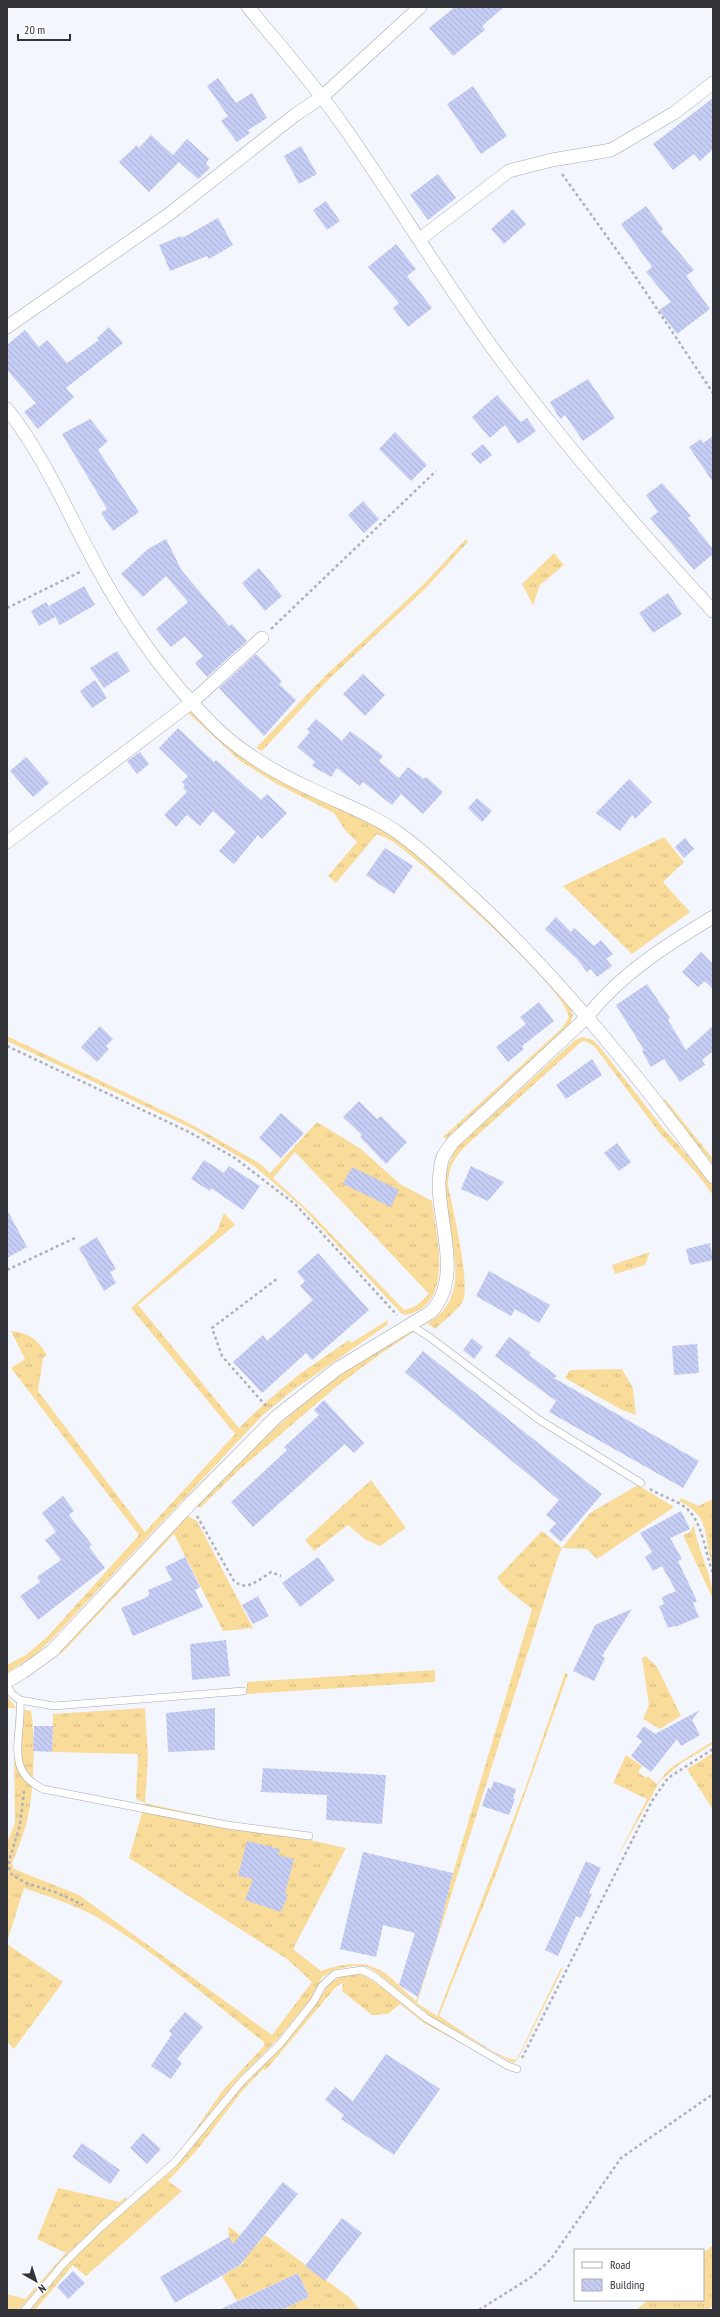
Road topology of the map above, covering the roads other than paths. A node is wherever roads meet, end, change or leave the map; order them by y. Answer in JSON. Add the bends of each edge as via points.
{"nodes":[{"id":1,"x":248,"y":7,"type":"edge"},
{"id":2,"x":420,"y":7,"type":"edge"},
{"id":3,"x":713,"y":83,"type":"edge"},
{"id":4,"x":322,"y":97,"type":"junction"},
{"id":5,"x":420,"y":238,"type":"junction"},
{"id":6,"x":7,"y":326,"type":"edge"},
{"id":7,"x":7,"y":410,"type":"edge"},
{"id":8,"x":713,"y":611,"type":"edge"},
{"id":9,"x":262,"y":638,"type":"road end"},
{"id":10,"x":192,"y":702,"type":"junction"},
{"id":11,"x":7,"y":842,"type":"edge"},
{"id":12,"x":713,"y":917,"type":"edge"},
{"id":13,"x":587,"y":1017,"type":"junction"},
{"id":14,"x":713,"y":1177,"type":"edge"},
{"id":15,"x":410,"y":1325,"type":"junction"},
{"id":16,"x":641,"y":1483,"type":"road end"},
{"id":17,"x":7,"y":1681,"type":"edge"},
{"id":18,"x":7,"y":1685,"type":"edge"},
{"id":19,"x":243,"y":1691,"type":"dead end"},
{"id":20,"x":20,"y":1700,"type":"junction"},
{"id":21,"x":309,"y":1836,"type":"dead end"},
{"id":22,"x":517,"y":2069,"type":"road end"},
{"id":23,"x":24,"y":2310,"type":"edge"}],
"edges":[{"from":1,"to":4,"type":"street"},
{"from":2,"to":4,"type":"street"},
{"from":3,"to":5,"type":"street","via":[[674,113],[611,150],[552,160],[509,171]]},
{"from":4,"to":5,"type":"street"},
{"from":4,"to":6,"type":"street","via":[[168,215]]},
{"from":5,"to":8,"type":"street","via":[[454,293],[560,436],[609,497]]},
{"from":7,"to":10,"type":"street","via":[[60,492],[96,565],[134,631],[158,664]]},
{"from":9,"to":10,"type":"street"},
{"from":10,"to":11,"type":"street"},
{"from":10,"to":13,"type":"street","via":[[215,727],[247,753],[301,784],[396,831],[426,854],[526,949]]},
{"from":12,"to":13,"type":"street","via":[[672,942],[608,992]]},
{"from":13,"to":14,"type":"street"},
{"from":13,"to":15,"type":"street","via":[[453,1142],[442,1158],[439,1192],[447,1283],[439,1304]]},
{"from":15,"to":16,"type":"lane","via":[[538,1419]]},
{"from":15,"to":17,"type":"street","via":[[337,1369],[276,1417],[188,1506],[52,1651]]},
{"from":18,"to":20,"type":"lane","via":[[12,1694]]},
{"from":19,"to":20,"type":"lane","via":[[54,1706]]},
{"from":20,"to":21,"type":"lane","via":[[17,1756],[22,1773],[32,1784],[43,1790],[226,1825]]},
{"from":22,"to":23,"type":"lane","via":[[426,2018],[374,1976],[362,1970],[335,1974],[322,1986],[314,2001],[280,2044],[242,2081],[175,2162],[63,2264]]}]}
